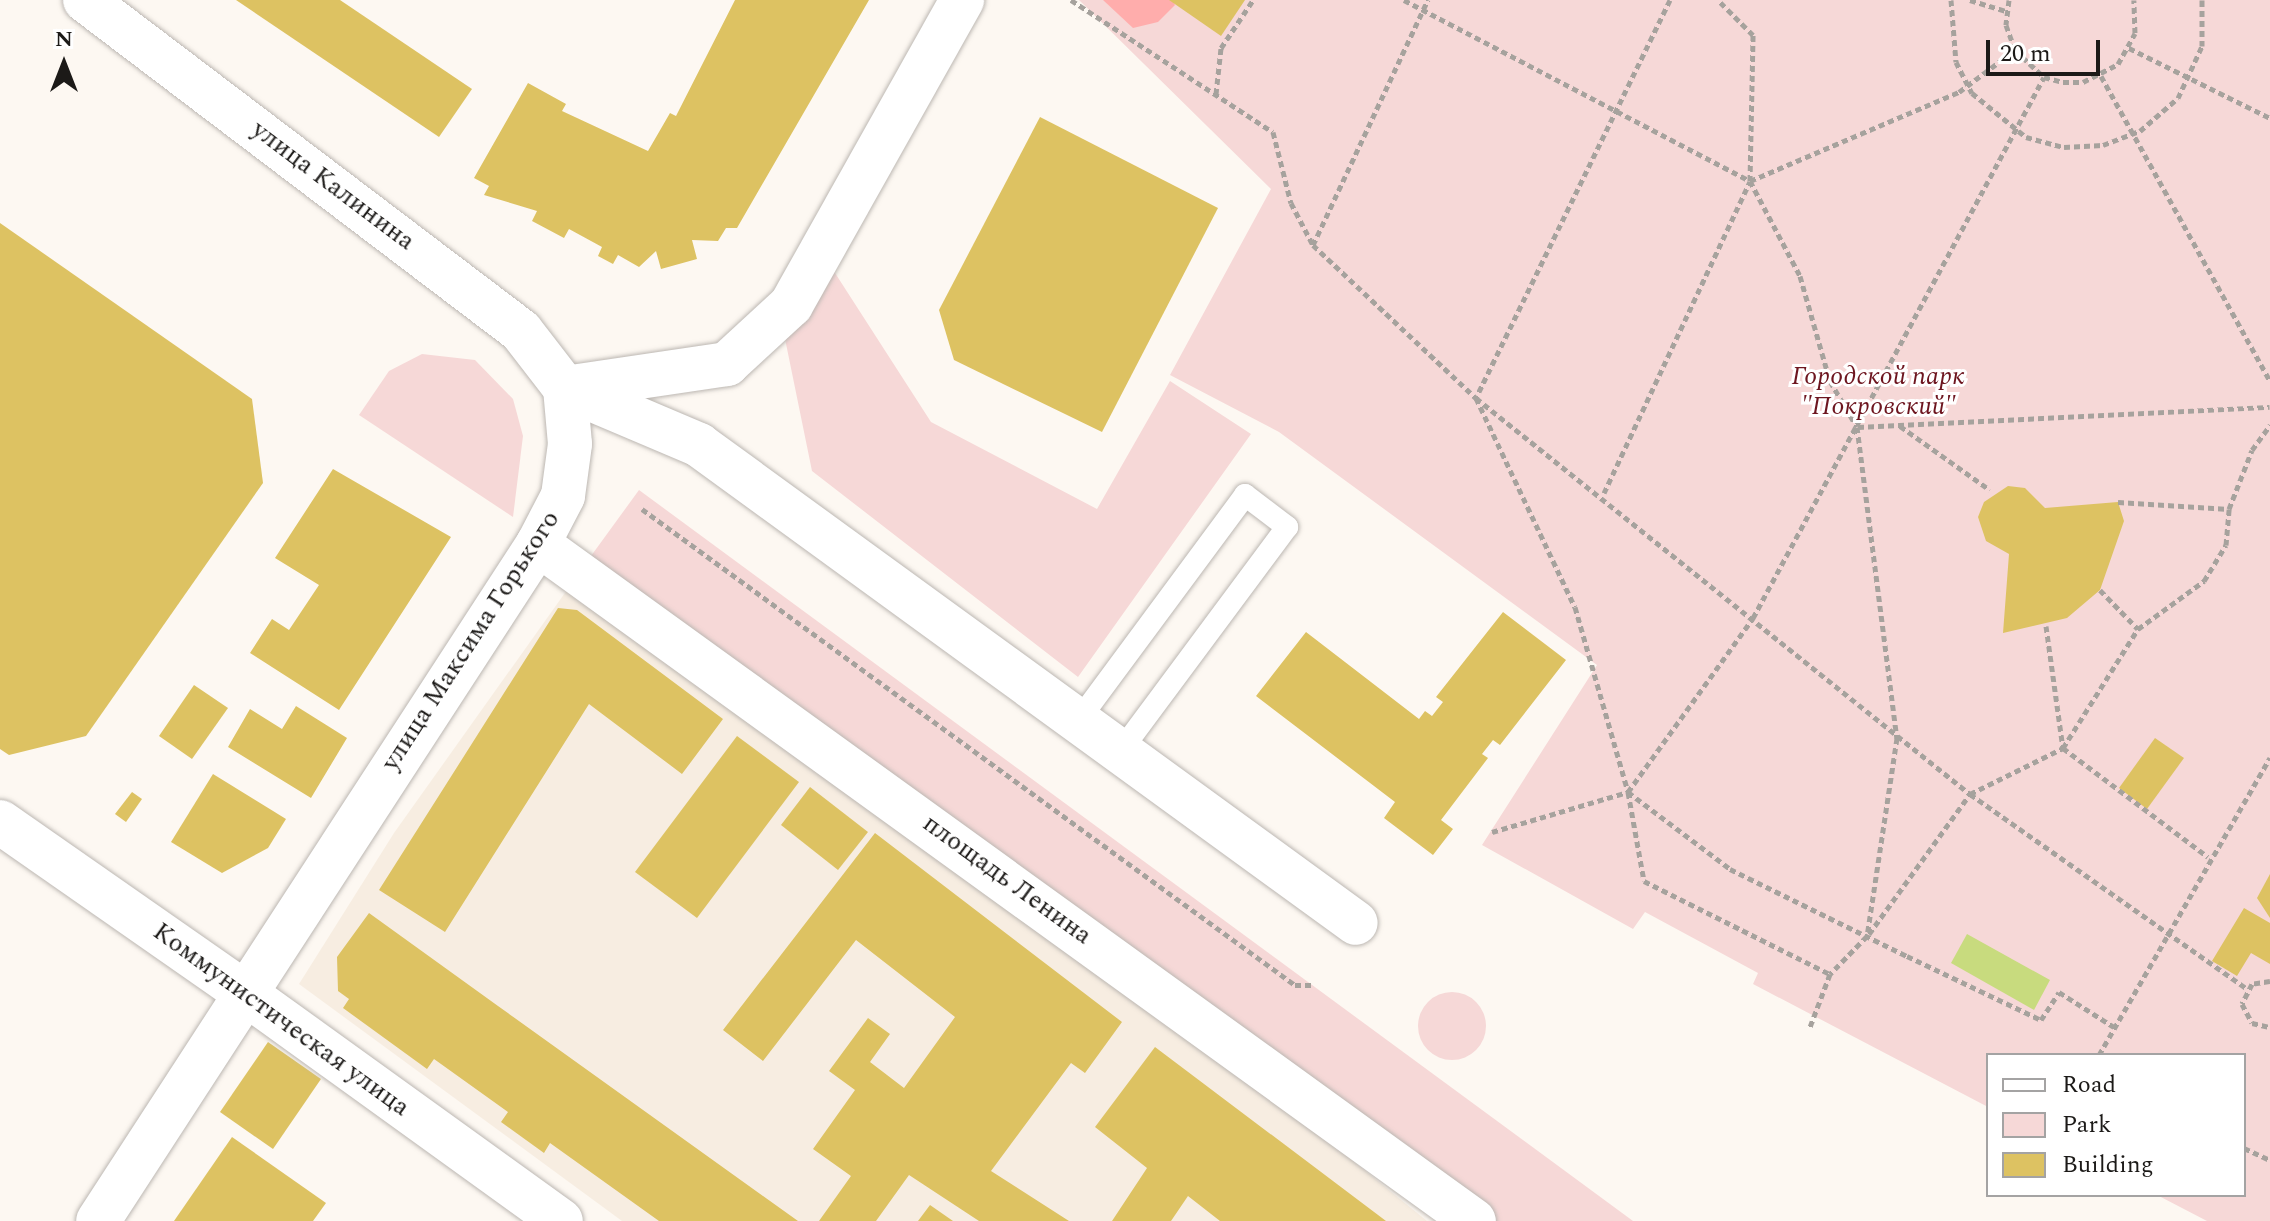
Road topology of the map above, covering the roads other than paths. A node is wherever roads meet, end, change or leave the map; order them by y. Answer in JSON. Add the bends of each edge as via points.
{"nodes":[{"id":1,"x":85,"y":0,"type":"edge"},
{"id":2,"x":962,"y":0,"type":"edge"},
{"id":3,"x":565,"y":388,"type":"junction"},
{"id":4,"x":538,"y":544,"type":"junction"},
{"id":5,"x":1078,"y":721,"type":"junction"},
{"id":6,"x":1120,"y":752,"type":"junction"},
{"id":7,"x":0,"y":822,"type":"edge"},
{"id":8,"x":1356,"y":923,"type":"dead end"},
{"id":9,"x":242,"y":991,"type":"junction"},
{"id":10,"x":98,"y":1221,"type":"edge"},
{"id":11,"x":561,"y":1221,"type":"edge"},
{"id":12,"x":1474,"y":1221,"type":"edge"}],
"edges":[{"from":1,"to":3,"type":"street","name":"улица Калинина","via":[[481,296],[521,331]]},
{"from":2,"to":3,"type":"street","via":[[791,305],[727,364]]},
{"from":3,"to":4,"type":"street","name":"улица Максима Горького","via":[[570,444],[563,496]]},
{"from":3,"to":5,"type":"street","via":[[699,445]]},
{"from":4,"to":9,"type":"street","name":"улица Максима Горького"},
{"from":4,"to":12,"type":"street","name":"площадь Ленина"},
{"from":5,"to":6,"type":"street"},
{"from":5,"to":6,"type":"lane","via":[[1245,495],[1287,527]]},
{"from":6,"to":8,"type":"street"},
{"from":7,"to":9,"type":"street","name":"Коммунистическая улица"},
{"from":9,"to":10,"type":"street","name":"улица Максима Горького"},
{"from":9,"to":11,"type":"street","name":"Коммунистическая улица"}]}
